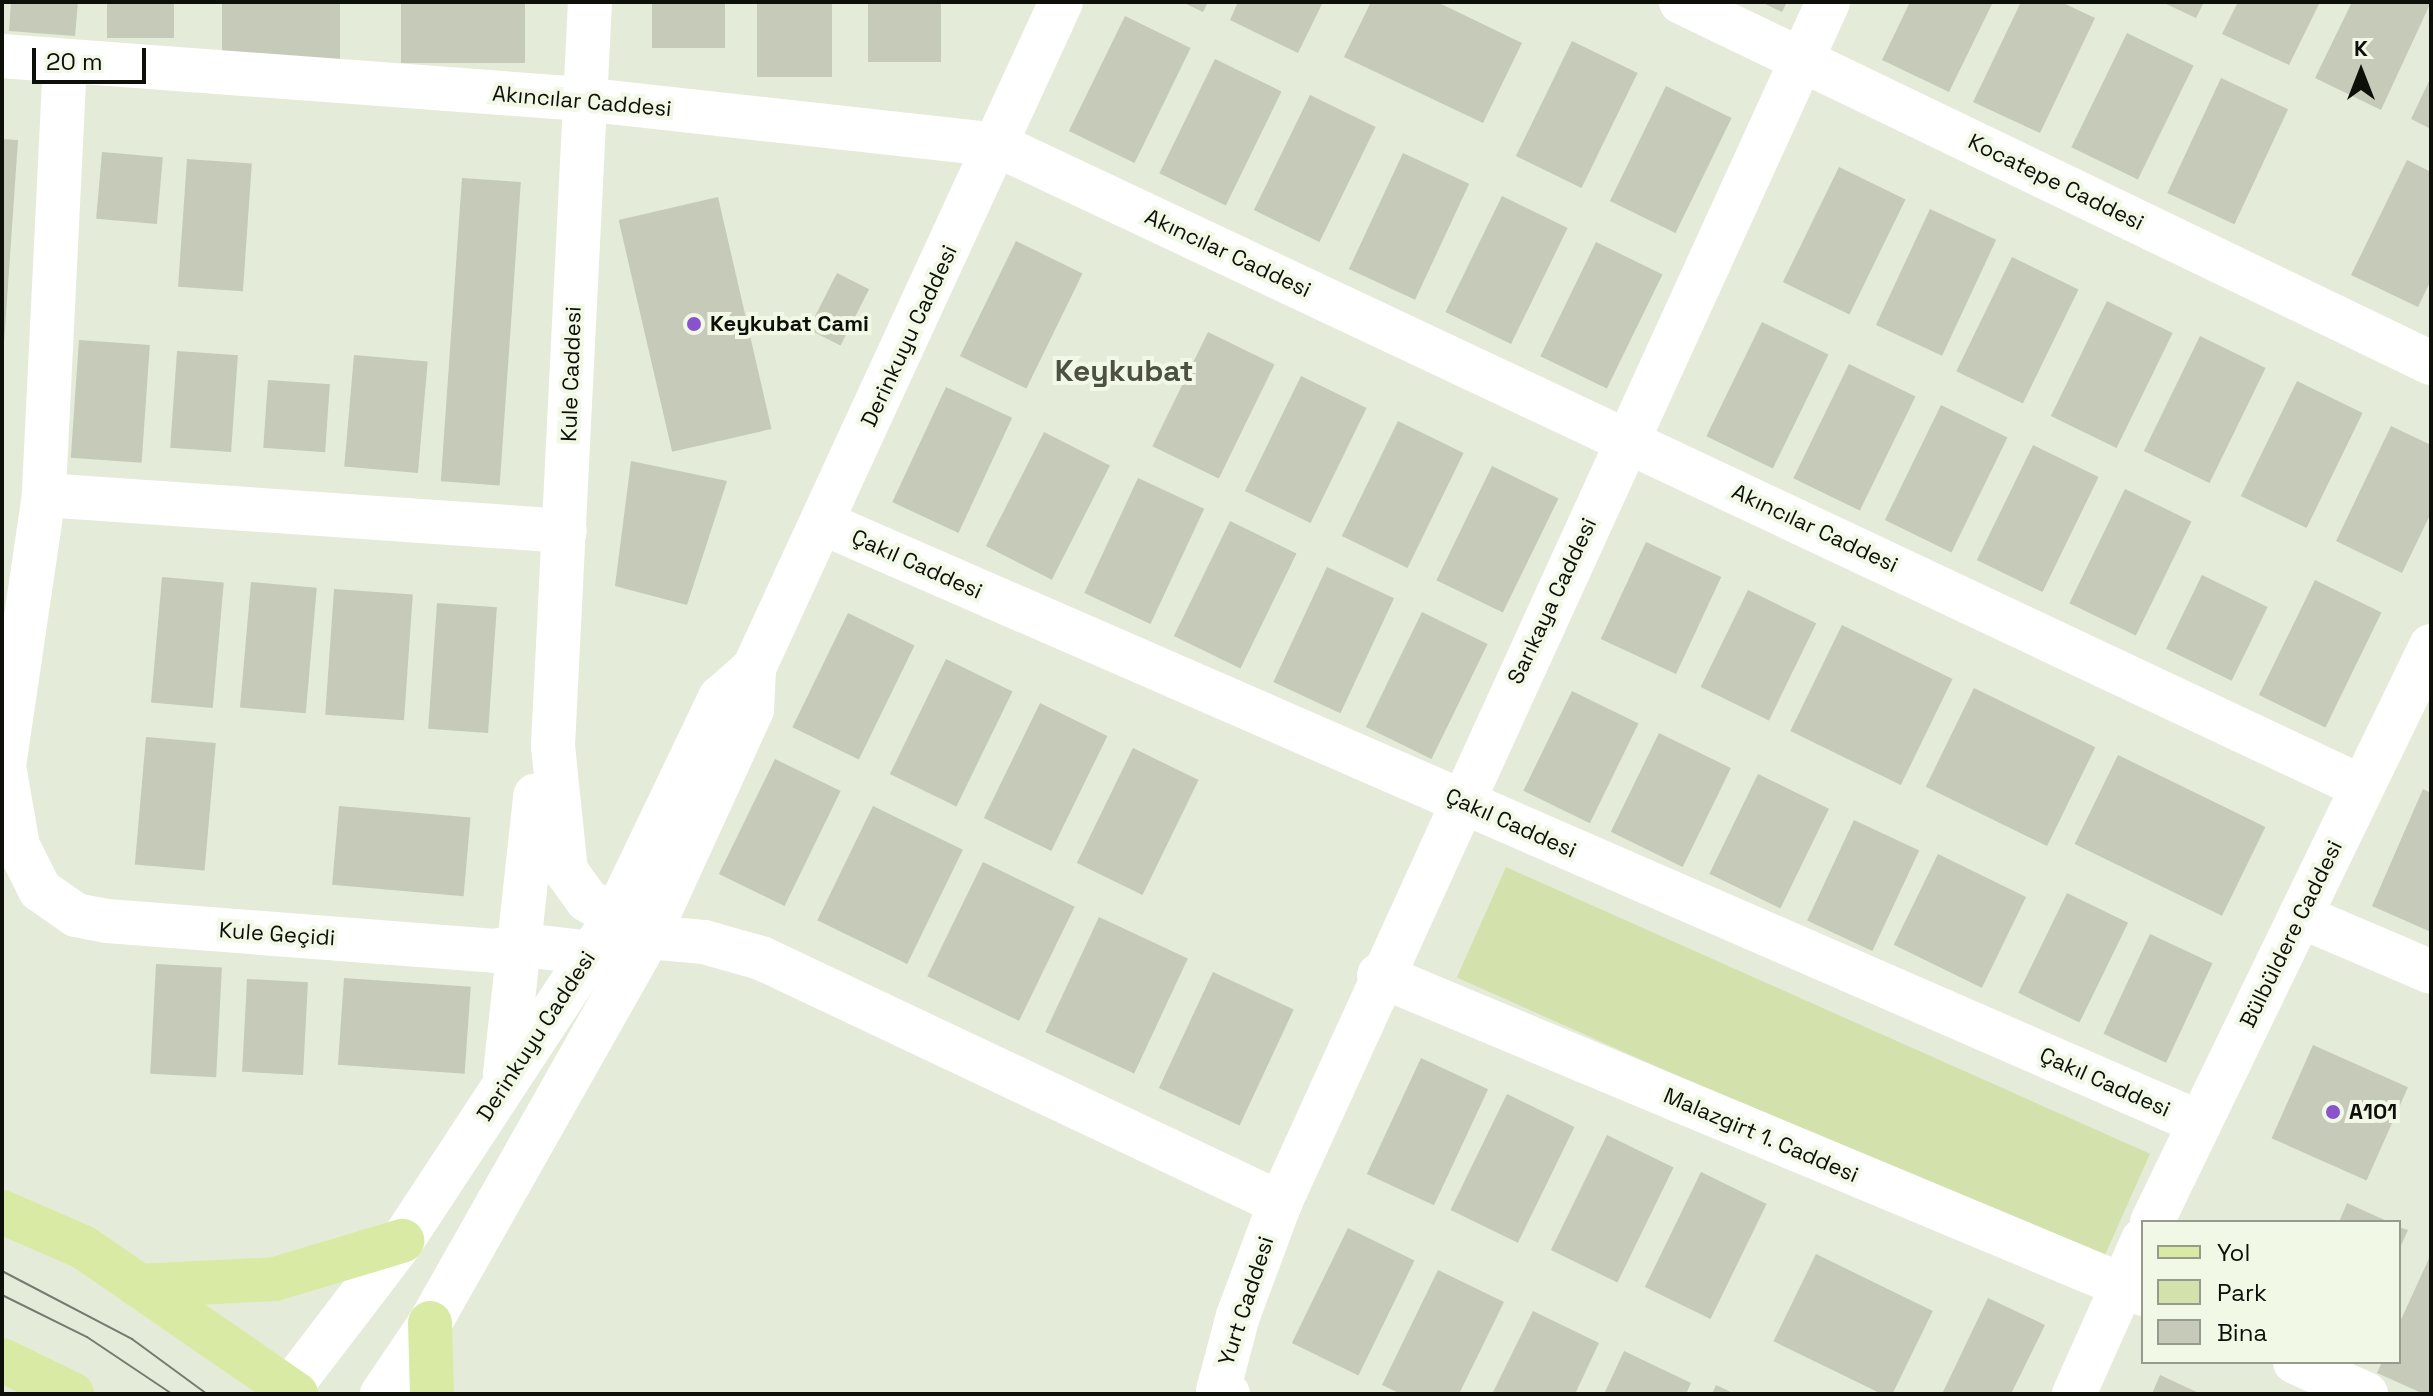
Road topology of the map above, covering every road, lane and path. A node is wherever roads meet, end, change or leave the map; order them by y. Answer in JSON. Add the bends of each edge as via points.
{"nodes":[{"id":1,"x":590,"y":2,"type":"edge"},
{"id":2,"x":1061,"y":2,"type":"edge"},
{"id":3,"x":1681,"y":2,"type":"edge"},
{"id":4,"x":1828,"y":2,"type":"edge"},
{"id":5,"x":2,"y":56,"type":"edge"},
{"id":6,"x":1802,"y":60,"type":"junction"},
{"id":7,"x":65,"y":61,"type":"junction"},
{"id":8,"x":582,"y":99,"type":"junction"},
{"id":9,"x":997,"y":145,"type":"junction"},
{"id":10,"x":2431,"y":363,"type":"edge"},
{"id":11,"x":1627,"y":439,"type":"junction"},
{"id":12,"x":44,"y":495,"type":"junction"},
{"id":13,"x":823,"y":523,"type":"junction"},
{"id":14,"x":565,"y":531,"type":"junction"},
{"id":15,"x":2431,"y":646,"type":"edge"},
{"id":16,"x":553,"y":746,"type":"junction"},
{"id":17,"x":3,"y":766,"type":"edge"},
{"id":18,"x":2362,"y":787,"type":"junction"},
{"id":19,"x":1460,"y":801,"type":"junction"},
{"id":20,"x":2300,"y":916,"type":"junction"},
{"id":21,"x":632,"y":927,"type":"junction"},
{"id":22,"x":523,"y":945,"type":"junction"},
{"id":23,"x":591,"y":953,"type":"junction"},
{"id":24,"x":2431,"y":972,"type":"edge"},
{"id":25,"x":1379,"y":975,"type":"junction"},
{"id":26,"x":504,"y":1085,"type":"junction"},
{"id":27,"x":2200,"y":1123,"type":"junction"},
{"id":28,"x":1280,"y":1203,"type":"junction"},
{"id":29,"x":2,"y":1212,"type":"edge"},
{"id":30,"x":2153,"y":1220,"type":"edge"},
{"id":31,"x":402,"y":1241,"type":"junction"},
{"id":32,"x":2141,"y":1249,"type":"edge"},
{"id":33,"x":139,"y":1286,"type":"junction"},
{"id":34,"x":2132,"y":1289,"type":"edge"},
{"id":35,"x":430,"y":1323,"type":"junction"},
{"id":36,"x":2,"y":1360,"type":"edge"},
{"id":37,"x":2299,"y":1364,"type":"edge"},
{"id":38,"x":292,"y":1391,"type":"edge"},
{"id":39,"x":1221,"y":1393,"type":"edge"},
{"id":40,"x":72,"y":1394,"type":"edge"},
{"id":41,"x":382,"y":1394,"type":"edge"},
{"id":42,"x":432,"y":1394,"type":"edge"},
{"id":43,"x":2074,"y":1394,"type":"edge"},
{"id":44,"x":2366,"y":1394,"type":"edge"}],
"edges":[{"from":1,"to":8,"type":"street","name":"Kule Caddesi"},
{"from":2,"to":9,"type":"street","name":"Derinkuyu Caddesi"},
{"from":3,"to":6,"type":"street","name":"Kocatepe Caddesi"},
{"from":4,"to":6,"type":"street","name":"Sarıkaya Caddesi"},
{"from":5,"to":7,"type":"street","name":"Akıncılar Caddesi"},
{"from":6,"to":10,"type":"street","name":"Kocatepe Caddesi"},
{"from":6,"to":11,"type":"street","name":"Sarıkaya Caddesi"},
{"from":7,"to":8,"type":"street","name":"Akıncılar Caddesi"},
{"from":7,"to":12,"type":"street"},
{"from":8,"to":9,"type":"street","name":"Akıncılar Caddesi"},
{"from":8,"to":14,"type":"street","name":"Kule Caddesi"},
{"from":9,"to":11,"type":"street","name":"Akıncılar Caddesi"},
{"from":9,"to":13,"type":"street","name":"Derinkuyu Caddesi"},
{"from":11,"to":18,"type":"street","name":"Akıncılar Caddesi"},
{"from":11,"to":19,"type":"street","name":"Sarıkaya Caddesi"},
{"from":12,"to":14,"type":"street"},
{"from":12,"to":17,"type":"street"},
{"from":13,"to":19,"type":"street","name":"Çakıl Caddesi"},
{"from":13,"to":21,"type":"street","name":"Derinkuyu Caddesi","via":[[754,668],[752,710]]},
{"from":14,"to":16,"type":"street","name":"Kule Caddesi"},
{"from":15,"to":18,"type":"street","name":"Bülbüldere Caddesi"},
{"from":16,"to":21,"type":"street","name":"Kule Caddesi","via":[[566,871],[587,900]]},
{"from":16,"to":22,"type":"street","name":"Kule Caddesi","via":[[537,774]]},
{"from":17,"to":22,"type":"street","name":"Kule Geçidi","via":[[18,846],[40,890],[76,915],[495,951]]},
{"from":18,"to":20,"type":"street","name":"Bülbüldere Caddesi"},
{"from":19,"to":25,"type":"street","name":"Sarıkaya Caddesi"},
{"from":19,"to":27,"type":"street","name":"Çakıl Caddesi"},
{"from":20,"to":24,"type":"street"},
{"from":20,"to":27,"type":"street","name":"Bülbüldere Caddesi"},
{"from":21,"to":23,"type":"street"},
{"from":21,"to":28,"type":"street","via":[[761,958]]},
{"from":21,"to":35,"type":"street","name":"Derinkuyu Caddesi"},
{"from":22,"to":23,"type":"street","name":"Kule Geçidi"},
{"from":22,"to":26,"type":"street","name":"Kule Caddesi"},
{"from":23,"to":26,"type":"street","name":"Derinkuyu Caddesi"},
{"from":25,"to":28,"type":"street","name":"Sarıkaya Caddesi"},
{"from":25,"to":34,"type":"street","name":"Malazgirt 1. Caddesi"},
{"from":26,"to":31,"type":"street","name":"Derinkuyu Caddesi"},
{"from":27,"to":30,"type":"street","name":"Bülbüldere Caddesi"},
{"from":28,"to":39,"type":"street","name":"Yurt Caddesi"},
{"from":29,"to":33,"type":"main road","via":[[83,1247]]},
{"from":31,"to":33,"type":"main road","via":[[275,1279]]},
{"from":31,"to":38,"type":"street","name":"Derinkuyu Caddesi"},
{"from":32,"to":34,"type":"street"},
{"from":33,"to":38,"type":"main road"},
{"from":34,"to":43,"type":"street"},
{"from":35,"to":41,"type":"street","name":"Derinkuyu Caddesi"},
{"from":35,"to":42,"type":"main road"},
{"from":36,"to":40,"type":"main road"},
{"from":37,"to":44,"type":"street"}]}
